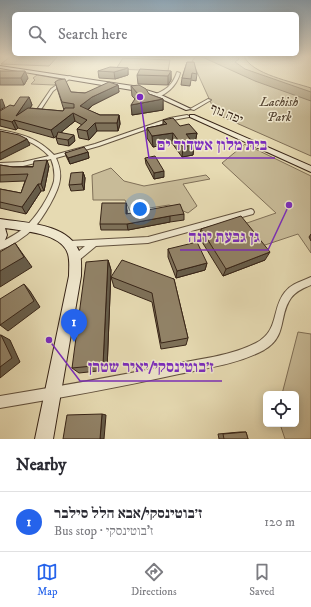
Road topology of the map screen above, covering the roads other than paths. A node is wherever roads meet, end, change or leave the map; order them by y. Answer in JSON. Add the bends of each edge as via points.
{"nodes":[{"id":1,"x":58,"y":76,"type":"edge"},
{"id":2,"x":178,"y":76,"type":"edge"},
{"id":3,"x":68,"y":78,"type":"junction"},
{"id":4,"x":155,"y":96,"type":"junction"},
{"id":5,"x":209,"y":100,"type":"dead end"},
{"id":6,"x":190,"y":112,"type":"junction"},
{"id":7,"x":51,"y":115,"type":"edge"},
{"id":8,"x":0,"y":131,"type":"edge"},
{"id":9,"x":54,"y":156,"type":"junction"},
{"id":10,"x":311,"y":162,"type":"edge"},
{"id":11,"x":0,"y":165,"type":"edge"},
{"id":12,"x":311,"y":169,"type":"edge"},
{"id":13,"x":251,"y":212,"type":"dead end"},
{"id":14,"x":0,"y":223,"type":"edge"},
{"id":15,"x":0,"y":228,"type":"edge"},
{"id":16,"x":28,"y":228,"type":"junction"},
{"id":17,"x":0,"y":240,"type":"edge"},
{"id":18,"x":95,"y":242,"type":"junction"},
{"id":19,"x":69,"y":244,"type":"junction"},
{"id":20,"x":0,"y":247,"type":"edge"},
{"id":21,"x":75,"y":259,"type":"junction"},
{"id":22,"x":311,"y":281,"type":"edge"},
{"id":23,"x":53,"y":393,"type":"junction"},
{"id":24,"x":0,"y":402,"type":"edge"},
{"id":25,"x":44,"y":439,"type":"edge"}],
"edges":[{"from":1,"to":3,"type":"main road"},
{"from":2,"to":4,"type":"street","via":[[173,86]]},
{"from":3,"to":4,"type":"main road","via":[[133,88]]},
{"from":3,"to":7,"type":"street","via":[[52,90],[38,111]]},
{"from":4,"to":6,"type":"main road"},
{"from":5,"to":6,"type":"street"},
{"from":6,"to":9,"type":"street","via":[[97,145]]},
{"from":6,"to":10,"type":"main road","name":"יפה נוף"},
{"from":6,"to":12,"type":"main road","name":"יפה נוף"},
{"from":8,"to":9,"type":"street","via":[[33,140]]},
{"from":9,"to":11,"type":"street","via":[[27,164]]},
{"from":9,"to":16,"type":"street","via":[[56,185],[46,205]]},
{"from":13,"to":18,"type":"street","via":[[155,238],[126,242]]},
{"from":14,"to":16,"type":"main road"},
{"from":15,"to":17,"type":"main road"},
{"from":16,"to":19,"type":"main road","via":[[54,234]]},
{"from":16,"to":20,"type":"street"},
{"from":18,"to":19,"type":"street"},
{"from":18,"to":21,"type":"street"},
{"from":19,"to":21,"type":"main road"},
{"from":21,"to":23,"type":"main road","via":[[75,276]]},
{"from":22,"to":23,"type":"street","via":[[288,293],[277,329],[261,346],[227,358],[116,383]]},
{"from":23,"to":24,"type":"street"},
{"from":23,"to":25,"type":"main road"}]}
